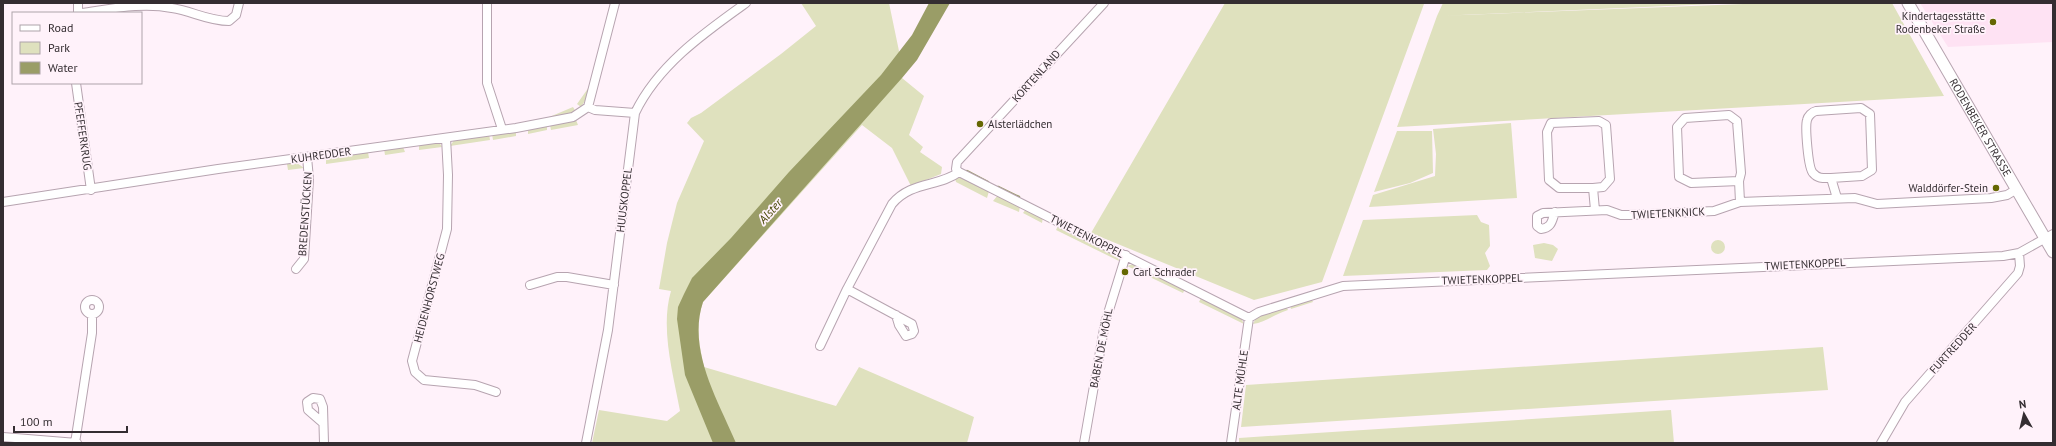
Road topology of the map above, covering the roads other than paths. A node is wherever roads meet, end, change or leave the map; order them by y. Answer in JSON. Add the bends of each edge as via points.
{"nodes":[{"id":1,"x":239,"y":3,"type":"edge"},
{"id":2,"x":487,"y":3,"type":"edge"},
{"id":3,"x":615,"y":3,"type":"edge"},
{"id":4,"x":746,"y":3,"type":"edge"},
{"id":5,"x":1104,"y":3,"type":"edge"},
{"id":6,"x":1908,"y":3,"type":"edge"},
{"id":7,"x":89,"y":12,"type":"edge"},
{"id":8,"x":76,"y":84,"type":"edge"},
{"id":9,"x":588,"y":107,"type":"junction"},
{"id":10,"x":635,"y":113,"type":"junction"},
{"id":11,"x":502,"y":130,"type":"junction"},
{"id":12,"x":446,"y":138,"type":"junction"},
{"id":13,"x":308,"y":157,"type":"junction"},
{"id":14,"x":957,"y":170,"type":"junction"},
{"id":15,"x":1831,"y":178,"type":"junction"},
{"id":16,"x":1738,"y":181,"type":"junction"},
{"id":17,"x":1593,"y":188,"type":"junction"},
{"id":18,"x":2017,"y":189,"type":"junction"},
{"id":19,"x":91,"y":190,"type":"junction"},
{"id":20,"x":1837,"y":198,"type":"junction"},
{"id":21,"x":3,"y":202,"type":"edge"},
{"id":22,"x":1740,"y":202,"type":"junction"},
{"id":23,"x":1595,"y":210,"type":"junction"},
{"id":24,"x":1555,"y":212,"type":"dead end"},
{"id":25,"x":2049,"y":237,"type":"edge"},
{"id":26,"x":2053,"y":252,"type":"edge"},
{"id":27,"x":2019,"y":253,"type":"junction"},
{"id":28,"x":1126,"y":255,"type":"junction"},
{"id":29,"x":296,"y":269,"type":"dead end"},
{"id":30,"x":530,"y":285,"type":"dead end"},
{"id":31,"x":614,"y":285,"type":"junction"},
{"id":32,"x":847,"y":289,"type":"junction"},
{"id":33,"x":92,"y":314,"type":"dead end"},
{"id":34,"x":896,"y":315,"type":"dead end"},
{"id":35,"x":1249,"y":318,"type":"junction"},
{"id":36,"x":820,"y":346,"type":"dead end"},
{"id":37,"x":496,"y":392,"type":"dead end"},
{"id":38,"x":323,"y":423,"type":"dead end"},
{"id":39,"x":3,"y":437,"type":"edge"},
{"id":40,"x":76,"y":443,"type":"edge"},
{"id":41,"x":324,"y":443,"type":"edge"},
{"id":42,"x":586,"y":443,"type":"edge"},
{"id":43,"x":1084,"y":443,"type":"edge"},
{"id":44,"x":1231,"y":443,"type":"edge"},
{"id":45,"x":1881,"y":443,"type":"edge"}],
"edges":[{"from":1,"to":7,"type":"street","via":[[236,15],[229,21],[213,20],[173,8],[144,5]]},
{"from":2,"to":11,"type":"street","via":[[487,83]]},
{"from":3,"to":9,"type":"street"},
{"from":4,"to":10,"type":"street","name":"HUUSKOPPEL","via":[[706,32],[674,61],[647,92]]},
{"from":5,"to":14,"type":"street","name":"KORTENLAND","via":[[957,162]]},
{"from":6,"to":18,"type":"street","name":"RODENBEKER STRASSE"},
{"from":8,"to":19,"type":"street","name":"PFEFFERKRUG"},
{"from":9,"to":10,"type":"street","via":[[595,110]]},
{"from":9,"to":11,"type":"street","name":"KUHREDDER","via":[[572,117]]},
{"from":10,"to":31,"type":"street","name":"HUUSKOPPEL"},
{"from":11,"to":12,"type":"street","name":"KUHREDDER"},
{"from":12,"to":13,"type":"street","name":"KUHREDDER"},
{"from":12,"to":37,"type":"street","name":"HEIDENHORSTWEG","via":[[447,229],[412,362],[415,372],[424,380],[475,385]]},
{"from":13,"to":19,"type":"street","name":"KUHREDDER"},
{"from":13,"to":29,"type":"street","name":"BREDENSTÜCKEN","via":[[304,260]]},
{"from":14,"to":28,"type":"street","name":"TWIETENKOPPEL"},
{"from":14,"to":32,"type":"street","via":[[951,176],[907,191],[898,197]]},
{"from":15,"to":15,"type":"street","via":[[1862,176],[1872,170],[1870,114],[1861,108],[1816,110],[1807,120],[1809,166],[1813,174],[1820,178]]},
{"from":15,"to":20,"type":"street"},
{"from":16,"to":16,"type":"street","via":[[1741,173],[1737,121],[1729,115],[1685,118],[1677,127],[1679,177],[1691,183]]},
{"from":16,"to":22,"type":"street"},
{"from":17,"to":17,"type":"street","via":[[1603,187],[1610,179],[1606,125],[1599,121],[1551,123],[1547,132],[1549,180],[1559,188]]},
{"from":17,"to":23,"type":"street"},
{"from":18,"to":20,"type":"street","name":"TWIETENKNICK","via":[[2007,195],[1991,198],[1877,204],[1855,198]]},
{"from":18,"to":25,"type":"street","name":"RODENBEKER STRASSE"},
{"from":19,"to":21,"type":"street","name":"KUHREDDER"},
{"from":20,"to":22,"type":"street","name":"TWIETENKNICK"},
{"from":22,"to":23,"type":"street","name":"TWIETENKNICK","via":[[1714,211],[1625,215]]},
{"from":23,"to":24,"type":"street","name":"TWIETENKNICK"},
{"from":25,"to":26,"type":"street","name":"RODENBEKER STRASSE"},
{"from":25,"to":27,"type":"street","name":"TWIETENKOPPEL"},
{"from":27,"to":35,"type":"street","name":"TWIETENKOPPEL","via":[[1343,286],[1259,312]]},
{"from":27,"to":45,"type":"street","name":"FURTREDDER","via":[[2018,273],[1905,402]]},
{"from":28,"to":35,"type":"street","name":"TWIETENKOPPEL"},
{"from":28,"to":43,"type":"street","name":"BABEN DE MÖHL","via":[[1105,323]]},
{"from":30,"to":31,"type":"street","via":[[557,277],[567,277]]},
{"from":31,"to":42,"type":"street","name":"HUUSKOPPEL"},
{"from":32,"to":34,"type":"street"},
{"from":32,"to":36,"type":"street"},
{"from":33,"to":40,"type":"street","via":[[92,333]]},
{"from":35,"to":44,"type":"street","name":"ALTE MÜHLE"},
{"from":38,"to":41,"type":"street"},
{"from":39,"to":40,"type":"street"}]}
